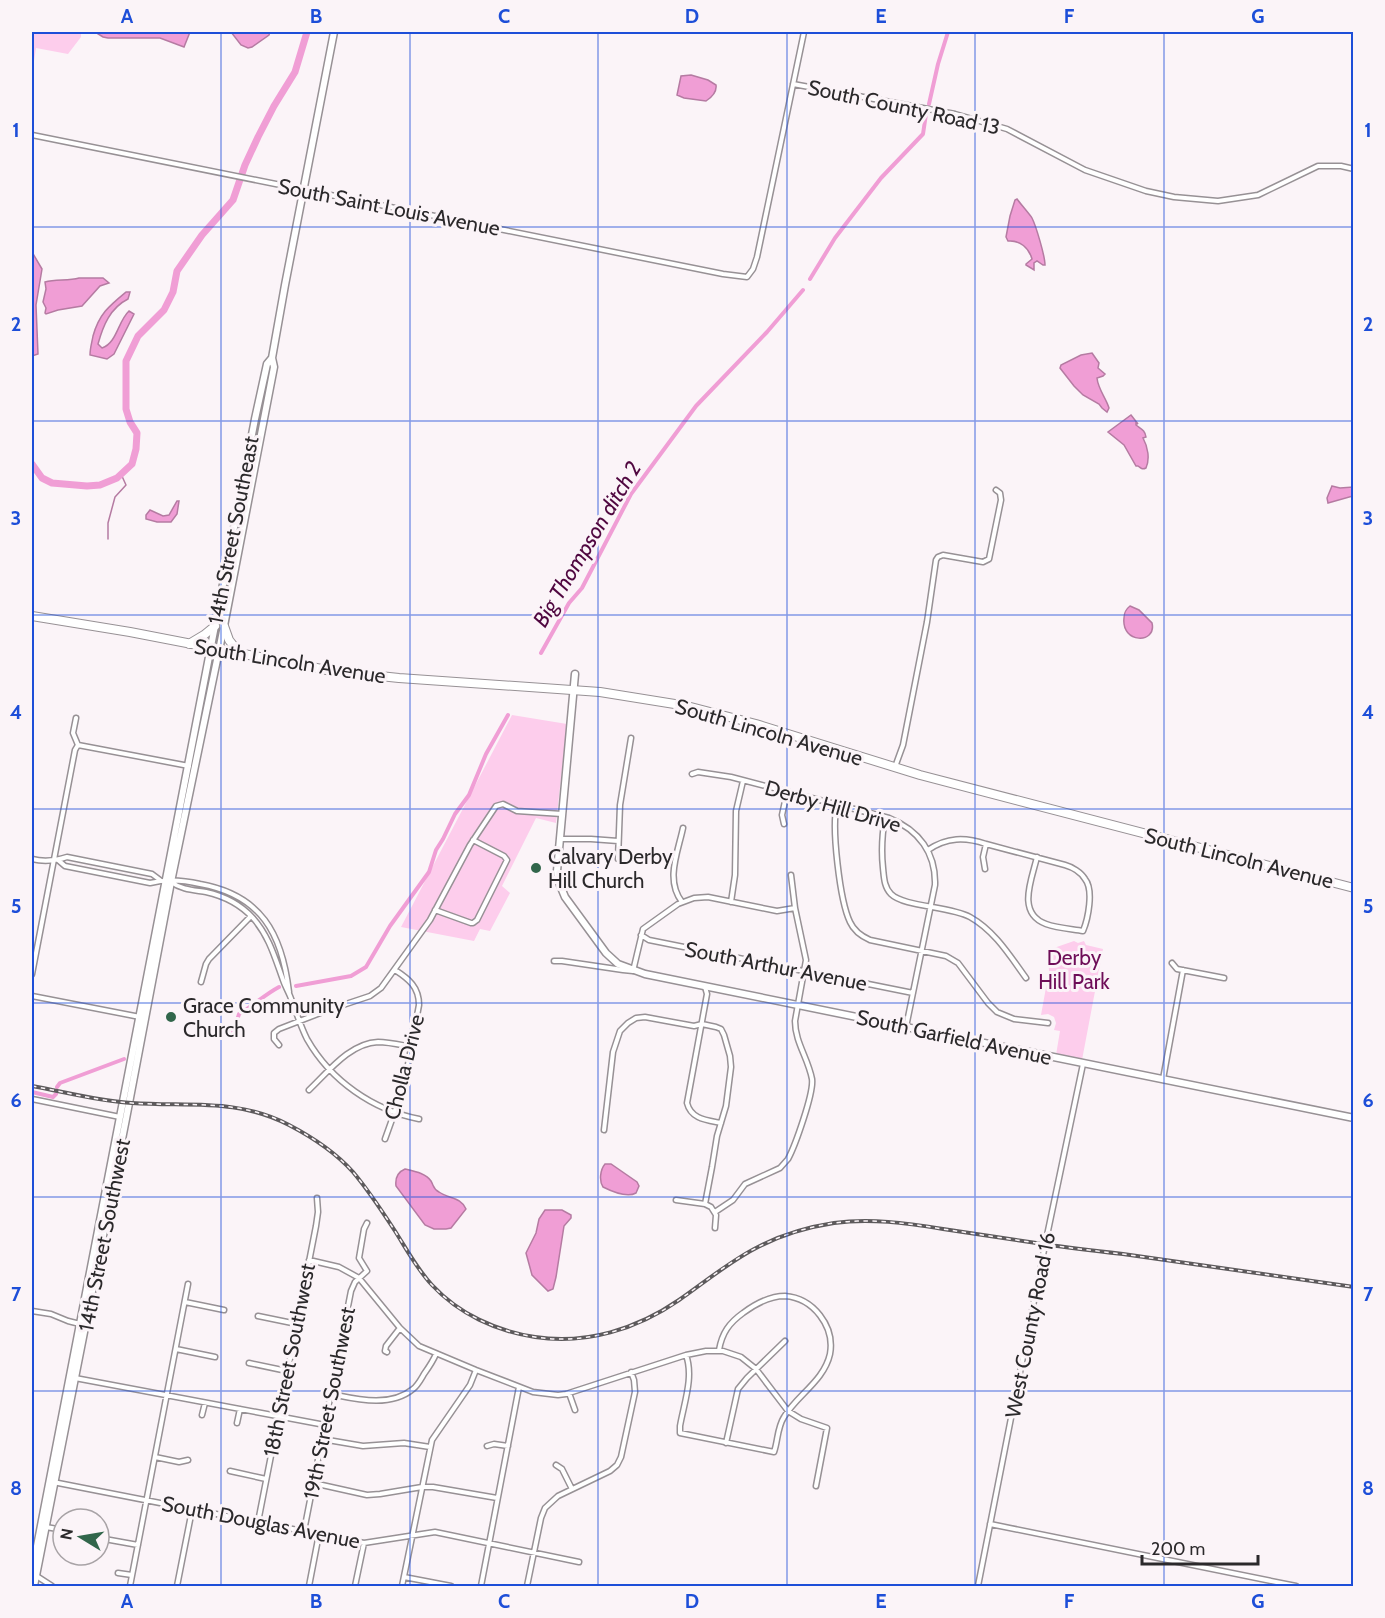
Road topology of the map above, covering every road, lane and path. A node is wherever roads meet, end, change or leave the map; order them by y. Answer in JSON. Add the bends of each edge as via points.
{"nodes":[{"id":1,"x":334,"y":32,"type":"edge"},
{"id":2,"x":804,"y":32,"type":"edge"},
{"id":3,"x":793,"y":84,"type":"junction"},
{"id":4,"x":32,"y":135,"type":"edge"},
{"id":5,"x":1353,"y":169,"type":"edge"},
{"id":6,"x":303,"y":190,"type":"junction"},
{"id":7,"x":272,"y":358,"type":"junction"},
{"id":8,"x":262,"y":387,"type":"junction"},
{"id":9,"x":264,"y":418,"type":"junction"},
{"id":10,"x":255,"y":419,"type":"junction"},
{"id":11,"x":254,"y":471,"type":"junction"},
{"id":12,"x":996,"y":490,"type":"dead end"},
{"id":13,"x":32,"y":616,"type":"edge"},
{"id":14,"x":215,"y":626,"type":"junction"},
{"id":15,"x":224,"y":626,"type":"junction"},
{"id":16,"x":188,"y":644,"type":"junction"},
{"id":17,"x":215,"y":649,"type":"junction"},
{"id":18,"x":240,"y":654,"type":"junction"},
{"id":19,"x":575,"y":674,"type":"dead end"},
{"id":20,"x":574,"y":690,"type":"junction"},
{"id":21,"x":76,"y":718,"type":"dead end"},
{"id":22,"x":631,"y":738,"type":"dead end"},
{"id":23,"x":78,"y":745,"type":"junction"},
{"id":24,"x":191,"y":766,"type":"junction"},
{"id":25,"x":895,"y":768,"type":"junction"},
{"id":26,"x":692,"y":774,"type":"dead end"},
{"id":27,"x":743,"y":780,"type":"junction"},
{"id":28,"x":787,"y":792,"type":"junction"},
{"id":29,"x":837,"y":805,"type":"junction"},
{"id":30,"x":562,"y":814,"type":"junction"},
{"id":31,"x":885,"y":817,"type":"junction"},
{"id":32,"x":784,"y":824,"type":"dead end"},
{"id":33,"x":683,"y":828,"type":"dead end"},
{"id":34,"x":559,"y":839,"type":"junction"},
{"id":35,"x":472,"y":840,"type":"junction"},
{"id":36,"x":618,"y":841,"type":"junction"},
{"id":37,"x":986,"y":844,"type":"junction"},
{"id":38,"x":928,"y":850,"type":"junction"},
{"id":39,"x":1037,"y":857,"type":"junction"},
{"id":40,"x":618,"y":859,"type":"dead end"},
{"id":41,"x":32,"y":860,"type":"edge"},
{"id":42,"x":56,"y":860,"type":"junction"},
{"id":43,"x":985,"y":869,"type":"dead end"},
{"id":44,"x":791,"y":875,"type":"dead end"},
{"id":45,"x":166,"y":881,"type":"junction"},
{"id":46,"x":1353,"y":888,"type":"edge"},
{"id":47,"x":682,"y":902,"type":"junction"},
{"id":48,"x":731,"y":902,"type":"junction"},
{"id":49,"x":931,"y":906,"type":"junction"},
{"id":50,"x":795,"y":908,"type":"junction"},
{"id":51,"x":435,"y":910,"type":"junction"},
{"id":52,"x":251,"y":916,"type":"junction"},
{"id":53,"x":641,"y":934,"type":"junction"},
{"id":54,"x":922,"y":950,"type":"junction"},
{"id":55,"x":554,"y":962,"type":"dead end"},
{"id":56,"x":1172,"y":963,"type":"dead end"},
{"id":57,"x":395,"y":970,"type":"junction"},
{"id":58,"x":1183,"y":970,"type":"junction"},
{"id":59,"x":633,"y":971,"type":"junction"},
{"id":60,"x":804,"y":972,"type":"junction"},
{"id":61,"x":32,"y":974,"type":"edge"},
{"id":62,"x":1026,"y":978,"type":"dead end"},
{"id":63,"x":1224,"y":978,"type":"dead end"},
{"id":64,"x":201,"y":982,"type":"dead end"},
{"id":65,"x":705,"y":987,"type":"junction"},
{"id":66,"x":913,"y":993,"type":"junction"},
{"id":67,"x":290,"y":995,"type":"junction"},
{"id":68,"x":32,"y":996,"type":"edge"},
{"id":69,"x":798,"y":1006,"type":"junction"},
{"id":70,"x":142,"y":1018,"type":"junction"},
{"id":71,"x":299,"y":1021,"type":"junction"},
{"id":72,"x":1048,"y":1023,"type":"dead end"},
{"id":73,"x":702,"y":1024,"type":"junction"},
{"id":74,"x":906,"y":1027,"type":"junction"},
{"id":75,"x":279,"y":1045,"type":"dead end"},
{"id":76,"x":411,"y":1047,"type":"junction"},
{"id":77,"x":1083,"y":1064,"type":"junction"},
{"id":78,"x":330,"y":1070,"type":"junction"},
{"id":79,"x":1163,"y":1080,"type":"junction"},
{"id":80,"x":309,"y":1090,"type":"dead end"},
{"id":81,"x":32,"y":1099,"type":"edge"},
{"id":82,"x":395,"y":1112,"type":"junction"},
{"id":83,"x":123,"y":1118,"type":"junction"},
{"id":84,"x":1353,"y":1118,"type":"edge"},
{"id":85,"x":419,"y":1119,"type":"dead end"},
{"id":86,"x":721,"y":1123,"type":"junction"},
{"id":87,"x":604,"y":1130,"type":"dead end"},
{"id":88,"x":385,"y":1139,"type":"dead end"},
{"id":89,"x":317,"y":1198,"type":"dead end"},
{"id":90,"x":676,"y":1200,"type":"dead end"},
{"id":91,"x":705,"y":1204,"type":"junction"},
{"id":92,"x":715,"y":1212,"type":"junction"},
{"id":93,"x":367,"y":1223,"type":"dead end"},
{"id":94,"x":715,"y":1228,"type":"dead end"},
{"id":95,"x":309,"y":1260,"type":"junction"},
{"id":96,"x":359,"y":1278,"type":"junction"},
{"id":97,"x":188,"y":1284,"type":"dead end"},
{"id":98,"x":185,"y":1302,"type":"junction"},
{"id":99,"x":224,"y":1310,"type":"dead end"},
{"id":100,"x":32,"y":1311,"type":"edge"},
{"id":101,"x":258,"y":1316,"type":"dead end"},
{"id":102,"x":83,"y":1324,"type":"junction"},
{"id":103,"x":297,"y":1324,"type":"junction"},
{"id":104,"x":400,"y":1328,"type":"junction"},
{"id":105,"x":785,"y":1341,"type":"dead end"},
{"id":106,"x":176,"y":1349,"type":"junction"},
{"id":107,"x":719,"y":1350,"type":"junction"},
{"id":108,"x":387,"y":1352,"type":"dead end"},
{"id":109,"x":436,"y":1354,"type":"junction"},
{"id":110,"x":686,"y":1355,"type":"junction"},
{"id":111,"x":215,"y":1357,"type":"dead end"},
{"id":112,"x":249,"y":1363,"type":"dead end"},
{"id":113,"x":756,"y":1369,"type":"junction"},
{"id":114,"x":476,"y":1370,"type":"junction"},
{"id":115,"x":287,"y":1371,"type":"junction"},
{"id":116,"x":632,"y":1372,"type":"junction"},
{"id":117,"x":73,"y":1377,"type":"junction"},
{"id":118,"x":519,"y":1387,"type":"junction"},
{"id":119,"x":569,"y":1393,"type":"junction"},
{"id":120,"x":331,"y":1394,"type":"junction"},
{"id":121,"x":167,"y":1395,"type":"junction"},
{"id":122,"x":205,"y":1402,"type":"junction"},
{"id":123,"x":240,"y":1409,"type":"junction"},
{"id":124,"x":575,"y":1410,"type":"dead end"},
{"id":125,"x":788,"y":1411,"type":"junction"},
{"id":126,"x":202,"y":1415,"type":"dead end"},
{"id":127,"x":278,"y":1417,"type":"junction"},
{"id":128,"x":237,"y":1423,"type":"dead end"},
{"id":129,"x":325,"y":1425,"type":"junction"},
{"id":130,"x":322,"y":1439,"type":"junction"},
{"id":131,"x":726,"y":1443,"type":"junction"},
{"id":132,"x":487,"y":1446,"type":"dead end"},
{"id":133,"x":508,"y":1446,"type":"junction"},
{"id":134,"x":430,"y":1447,"type":"junction"},
{"id":135,"x":154,"y":1457,"type":"junction"},
{"id":136,"x":188,"y":1460,"type":"dead end"},
{"id":137,"x":556,"y":1465,"type":"dead end"},
{"id":138,"x":230,"y":1472,"type":"dead end"},
{"id":139,"x":266,"y":1479,"type":"junction"},
{"id":140,"x":52,"y":1482,"type":"junction"},
{"id":141,"x":313,"y":1483,"type":"junction"},
{"id":142,"x":816,"y":1486,"type":"dead end"},
{"id":143,"x":422,"y":1487,"type":"junction"},
{"id":144,"x":572,"y":1489,"type":"junction"},
{"id":145,"x":497,"y":1498,"type":"junction"},
{"id":146,"x":147,"y":1500,"type":"junction"},
{"id":147,"x":192,"y":1510,"type":"junction"},
{"id":148,"x":258,"y":1522,"type":"junction"},
{"id":149,"x":990,"y":1524,"type":"junction"},
{"id":150,"x":46,"y":1527,"type":"junction"},
{"id":151,"x":51,"y":1528,"type":"edge"},
{"id":152,"x":304,"y":1531,"type":"junction"},
{"id":153,"x":319,"y":1534,"type":"junction"},
{"id":154,"x":412,"y":1535,"type":"junction"},
{"id":155,"x":111,"y":1540,"type":"edge"},
{"id":156,"x":364,"y":1543,"type":"junction"},
{"id":157,"x":488,"y":1544,"type":"junction"},
{"id":158,"x":138,"y":1545,"type":"junction"},
{"id":159,"x":534,"y":1552,"type":"junction"},
{"id":160,"x":579,"y":1562,"type":"dead end"},
{"id":161,"x":118,"y":1573,"type":"dead end"},
{"id":162,"x":33,"y":1574,"type":"edge"},
{"id":163,"x":132,"y":1575,"type":"junction"},
{"id":164,"x":404,"y":1577,"type":"junction"},
{"id":165,"x":34,"y":1587,"type":"edge"},
{"id":166,"x":52,"y":1587,"type":"edge"},
{"id":167,"x":130,"y":1587,"type":"edge"},
{"id":168,"x":177,"y":1587,"type":"edge"},
{"id":169,"x":309,"y":1587,"type":"edge"},
{"id":170,"x":356,"y":1587,"type":"edge"},
{"id":171,"x":402,"y":1587,"type":"edge"},
{"id":172,"x":451,"y":1587,"type":"edge"},
{"id":173,"x":481,"y":1587,"type":"edge"},
{"id":174,"x":527,"y":1587,"type":"edge"},
{"id":175,"x":978,"y":1587,"type":"edge"},
{"id":176,"x":1296,"y":1587,"type":"edge"}],
"edges":[{"from":1,"to":6,"type":"main road","name":"14th Street Southeast"},
{"from":2,"to":3,"type":"street"},
{"from":3,"to":5,"type":"street","name":"South County Road 13","via":[[955,114],[1008,129],[1085,170],[1174,197],[1218,201],[1258,195],[1318,166]]},
{"from":3,"to":6,"type":"street","name":"South Saint Louis Avenue","via":[[757,257],[747,277]]},
{"from":4,"to":6,"type":"street","name":"South Saint Louis Avenue"},
{"from":6,"to":7,"type":"main road","name":"14th Street Southeast"},
{"from":7,"to":8,"type":"main road","name":"14th Street Southeast"},
{"from":7,"to":9,"type":"main road","name":"14th Street Southeast","via":[[274,367]]},
{"from":8,"to":9,"type":"main road"},
{"from":8,"to":10,"type":"main road","name":"14th Street Southeast"},
{"from":9,"to":11,"type":"main road","name":"14th Street Southeast"},
{"from":10,"to":11,"type":"main road","via":[[258,432]]},
{"from":10,"to":14,"type":"main road","name":"14th Street Southeast"},
{"from":11,"to":15,"type":"main road","name":"14th Street Southeast"},
{"from":12,"to":25,"type":"street","via":[[1001,500],[988,559],[983,562],[943,555],[936,560],[903,745]]},
{"from":13,"to":16,"type":"highway","name":"South Lincoln Avenue"},
{"from":14,"to":16,"type":"highway"},
{"from":14,"to":17,"type":"main road","name":"14th Street Southeast"},
{"from":15,"to":17,"type":"main road","name":"14th Street Southeast"},
{"from":15,"to":18,"type":"highway"},
{"from":16,"to":17,"type":"highway","name":"South Lincoln Avenue"},
{"from":17,"to":18,"type":"highway","name":"South Lincoln Avenue"},
{"from":17,"to":24,"type":"main road","name":"14th Street Southeast"},
{"from":18,"to":20,"type":"highway","name":"South Lincoln Avenue","via":[[356,674]]},
{"from":19,"to":20,"type":"main road"},
{"from":20,"to":25,"type":"highway","name":"South Lincoln Avenue","via":[[726,715]]},
{"from":20,"to":30,"type":"main road"},
{"from":21,"to":23,"type":"street","via":[[73,733]]},
{"from":22,"to":36,"type":"street"},
{"from":23,"to":24,"type":"street"},
{"from":23,"to":42,"type":"street"},
{"from":24,"to":45,"type":"main road","name":"14th Street Southeast"},
{"from":25,"to":46,"type":"highway","name":"South Lincoln Avenue"},
{"from":26,"to":27,"type":"street","name":"Derby Hill Drive"},
{"from":27,"to":28,"type":"street","name":"Derby Hill Drive"},
{"from":27,"to":48,"type":"street","via":[[736,811]]},
{"from":28,"to":29,"type":"street","name":"Derby Hill Drive"},
{"from":28,"to":32,"type":"street"},
{"from":29,"to":31,"type":"street","name":"Derby Hill Drive"},
{"from":29,"to":54,"type":"street","via":[[839,877],[850,921],[860,935],[870,940]]},
{"from":30,"to":34,"type":"main road"},
{"from":30,"to":35,"type":"street","via":[[498,804]]},
{"from":31,"to":38,"type":"street","name":"Derby Hill Drive","via":[[911,830]]},
{"from":31,"to":49,"type":"street","via":[[881,849],[886,886],[898,899]]},
{"from":33,"to":47,"type":"street","via":[[672,877]]},
{"from":34,"to":36,"type":"street"},
{"from":34,"to":59,"type":"main road","via":[[557,872],[565,897],[606,953]]},
{"from":35,"to":51,"type":"street"},
{"from":35,"to":51,"type":"street","via":[[507,860],[476,922]]},
{"from":36,"to":40,"type":"street"},
{"from":37,"to":38,"type":"street","via":[[953,839]]},
{"from":37,"to":39,"type":"street"},
{"from":37,"to":43,"type":"street"},
{"from":38,"to":49,"type":"street","name":"Derby Hill Drive","via":[[935,877]]},
{"from":39,"to":39,"type":"street","via":[[1028,893],[1031,911],[1046,924],[1083,932],[1089,902],[1087,880],[1068,866]]},
{"from":41,"to":42,"type":"street"},
{"from":42,"to":45,"type":"street","via":[[65,866],[150,883]]},
{"from":42,"to":45,"type":"street","via":[[67,857],[152,874]]},
{"from":42,"to":61,"type":"street"},
{"from":44,"to":50,"type":"street"},
{"from":45,"to":52,"type":"street","via":[[222,897]]},
{"from":45,"to":67,"type":"street","via":[[221,888],[255,908],[277,940]]},
{"from":45,"to":70,"type":"main road","name":"14th Street Southwest"},
{"from":47,"to":48,"type":"street","via":[[704,897]]},
{"from":47,"to":53,"type":"street","via":[[648,924]]},
{"from":48,"to":50,"type":"street","via":[[777,911]]},
{"from":49,"to":54,"type":"street","name":"Derby Hill Drive"},
{"from":49,"to":62,"type":"street","via":[[965,915],[985,927]]},
{"from":50,"to":60,"type":"street","via":[[806,956]]},
{"from":51,"to":57,"type":"street"},
{"from":52,"to":64,"type":"street","via":[[209,959]]},
{"from":52,"to":67,"type":"street","via":[[265,933]]},
{"from":53,"to":59,"type":"street"},
{"from":53,"to":60,"type":"street","name":"South Arthur Avenue","via":[[649,940]]},
{"from":54,"to":66,"type":"street","name":"Derby Hill Drive"},
{"from":54,"to":72,"type":"street","via":[[955,961],[997,1012],[1014,1019]]},
{"from":55,"to":59,"type":"street","name":"South Garfield Avenue"},
{"from":56,"to":58,"type":"street"},
{"from":57,"to":71,"type":"street","via":[[370,996]]},
{"from":57,"to":76,"type":"street","name":"Cholla Drive","via":[[412,982],[419,995]]},
{"from":58,"to":63,"type":"street"},
{"from":58,"to":79,"type":"street"},
{"from":59,"to":65,"type":"main road","name":"South Garfield Avenue"},
{"from":60,"to":66,"type":"street","name":"South Arthur Avenue"},
{"from":60,"to":69,"type":"street"},
{"from":65,"to":69,"type":"main road","name":"South Garfield Avenue"},
{"from":65,"to":73,"type":"street"},
{"from":66,"to":74,"type":"street","name":"Derby Hill Drive"},
{"from":67,"to":71,"type":"street"},
{"from":68,"to":70,"type":"street"},
{"from":69,"to":74,"type":"main road","name":"South Garfield Avenue"},
{"from":69,"to":92,"type":"street","via":[[796,1037],[812,1088],[790,1155],[780,1168],[745,1184],[733,1200]]},
{"from":70,"to":83,"type":"main road","name":"14th Street Southwest"},
{"from":71,"to":75,"type":"street","via":[[274,1033]]},
{"from":71,"to":78,"type":"street"},
{"from":73,"to":86,"type":"street","via":[[721,1029],[730,1056]]},
{"from":73,"to":86,"type":"street","via":[[687,1106],[696,1117]]},
{"from":73,"to":87,"type":"street","via":[[645,1017],[636,1018],[620,1031],[613,1052]]},
{"from":74,"to":77,"type":"main road","name":"South Garfield Avenue"},
{"from":76,"to":78,"type":"street","via":[[382,1042],[365,1045],[347,1054]]},
{"from":76,"to":82,"type":"street","name":"Cholla Drive"},
{"from":77,"to":79,"type":"main road","name":"South Garfield Avenue"},
{"from":77,"to":149,"type":"street","name":"West County Road 16"},
{"from":78,"to":80,"type":"street"},
{"from":78,"to":82,"type":"street","via":[[363,1097]]},
{"from":79,"to":84,"type":"main road","name":"South Garfield Avenue"},
{"from":81,"to":83,"type":"street"},
{"from":82,"to":85,"type":"street"},
{"from":82,"to":88,"type":"street","name":"Cholla Drive"},
{"from":83,"to":102,"type":"main road","name":"14th Street Southwest"},
{"from":86,"to":91,"type":"street"},
{"from":89,"to":95,"type":"street","name":"18th Street Southwest"},
{"from":90,"to":91,"type":"street"},
{"from":91,"to":92,"type":"street"},
{"from":92,"to":94,"type":"street"},
{"from":93,"to":96,"type":"street","name":"19th Street Southwest","via":[[359,1258],[367,1271]]},
{"from":95,"to":96,"type":"street","via":[[339,1267]]},
{"from":95,"to":103,"type":"street","name":"18th Street Southwest"},
{"from":96,"to":104,"type":"street"},
{"from":96,"to":120,"type":"street","name":"19th Street Southwest","via":[[351,1291]]},
{"from":97,"to":98,"type":"street"},
{"from":98,"to":99,"type":"street"},
{"from":98,"to":106,"type":"street"},
{"from":100,"to":102,"type":"street"},
{"from":101,"to":103,"type":"street"},
{"from":102,"to":117,"type":"main road","name":"14th Street Southwest"},
{"from":103,"to":115,"type":"street","name":"18th Street Southwest"},
{"from":104,"to":108,"type":"street","via":[[386,1346]]},
{"from":104,"to":109,"type":"street","via":[[419,1346]]},
{"from":105,"to":113,"type":"street"},
{"from":106,"to":111,"type":"street"},
{"from":106,"to":121,"type":"street"},
{"from":107,"to":110,"type":"street"},
{"from":107,"to":113,"type":"street"},
{"from":107,"to":125,"type":"street","via":[[728,1325],[760,1302],[791,1297],[817,1311],[828,1331],[828,1359],[821,1374]]},
{"from":109,"to":114,"type":"street"},
{"from":109,"to":120,"type":"street","via":[[418,1383],[402,1396],[370,1401]]},
{"from":110,"to":116,"type":"street"},
{"from":110,"to":131,"type":"street","via":[[690,1373],[679,1432]]},
{"from":112,"to":115,"type":"street"},
{"from":113,"to":125,"type":"street"},
{"from":113,"to":131,"type":"street","via":[[738,1389]]},
{"from":114,"to":118,"type":"street"},
{"from":114,"to":134,"type":"street"},
{"from":115,"to":127,"type":"street","name":"18th Street Southwest"},
{"from":116,"to":119,"type":"street"},
{"from":116,"to":144,"type":"street","via":[[635,1392],[621,1457],[610,1471]]},
{"from":117,"to":121,"type":"street"},
{"from":117,"to":140,"type":"main road","name":"14th Street Southwest"},
{"from":118,"to":119,"type":"street","via":[[541,1394]]},
{"from":118,"to":133,"type":"street"},
{"from":119,"to":124,"type":"street"},
{"from":120,"to":129,"type":"street","name":"19th Street Southwest"},
{"from":121,"to":122,"type":"street"},
{"from":121,"to":135,"type":"street"},
{"from":122,"to":123,"type":"street"},
{"from":122,"to":126,"type":"street"},
{"from":123,"to":127,"type":"street"},
{"from":123,"to":128,"type":"street"},
{"from":125,"to":131,"type":"street","via":[[780,1425],[774,1452]]},
{"from":125,"to":142,"type":"street","via":[[827,1428]]},
{"from":127,"to":129,"type":"street"},
{"from":127,"to":139,"type":"street","name":"18th Street Southwest"},
{"from":129,"to":130,"type":"street","name":"19th Street Southwest"},
{"from":130,"to":134,"type":"street","via":[[363,1446],[404,1443]]},
{"from":130,"to":141,"type":"street","name":"19th Street Southwest"},
{"from":132,"to":133,"type":"street"},
{"from":133,"to":145,"type":"street"},
{"from":134,"to":143,"type":"street"},
{"from":135,"to":136,"type":"street"},
{"from":135,"to":146,"type":"street"},
{"from":137,"to":144,"type":"street"},
{"from":138,"to":139,"type":"street"},
{"from":139,"to":148,"type":"street","name":"18th Street Southwest"},
{"from":140,"to":146,"type":"street","name":"South Douglas Avenue"},
{"from":140,"to":150,"type":"main road","name":"14th Street Southwest"},
{"from":140,"to":162,"type":"main road","name":"14th Street Southwest"},
{"from":141,"to":143,"type":"street","via":[[368,1495]]},
{"from":141,"to":152,"type":"street","name":"19th Street Southwest"},
{"from":143,"to":145,"type":"street"},
{"from":143,"to":154,"type":"street"},
{"from":144,"to":159,"type":"street","via":[[543,1511]]},
{"from":145,"to":157,"type":"street"},
{"from":146,"to":147,"type":"street","name":"South Douglas Avenue"},
{"from":146,"to":158,"type":"street"},
{"from":147,"to":148,"type":"street","name":"South Douglas Avenue"},
{"from":147,"to":168,"type":"street"},
{"from":148,"to":152,"type":"street","name":"South Douglas Avenue"},
{"from":149,"to":175,"type":"street","name":"West County Road 16"},
{"from":149,"to":176,"type":"street"},
{"from":150,"to":151,"type":"street"},
{"from":150,"to":162,"type":"main road","name":"14th Street Southwest"},
{"from":152,"to":153,"type":"street","name":"South Douglas Avenue"},
{"from":153,"to":156,"type":"street","name":"South Douglas Avenue"},
{"from":153,"to":169,"type":"street"},
{"from":154,"to":156,"type":"street","name":"South Douglas Avenue"},
{"from":154,"to":157,"type":"street","name":"South Douglas Avenue","via":[[435,1532]]},
{"from":154,"to":164,"type":"street"},
{"from":155,"to":158,"type":"street"},
{"from":156,"to":170,"type":"street"},
{"from":157,"to":159,"type":"street","name":"South Douglas Avenue"},
{"from":157,"to":173,"type":"street"},
{"from":158,"to":163,"type":"street"},
{"from":159,"to":160,"type":"street","name":"South Douglas Avenue"},
{"from":159,"to":174,"type":"street"},
{"from":161,"to":163,"type":"street"},
{"from":162,"to":165,"type":"main road","name":"14th Street Southwest"},
{"from":162,"to":166,"type":"street"},
{"from":163,"to":167,"type":"street"},
{"from":164,"to":171,"type":"street"},
{"from":164,"to":172,"type":"street"}]}
